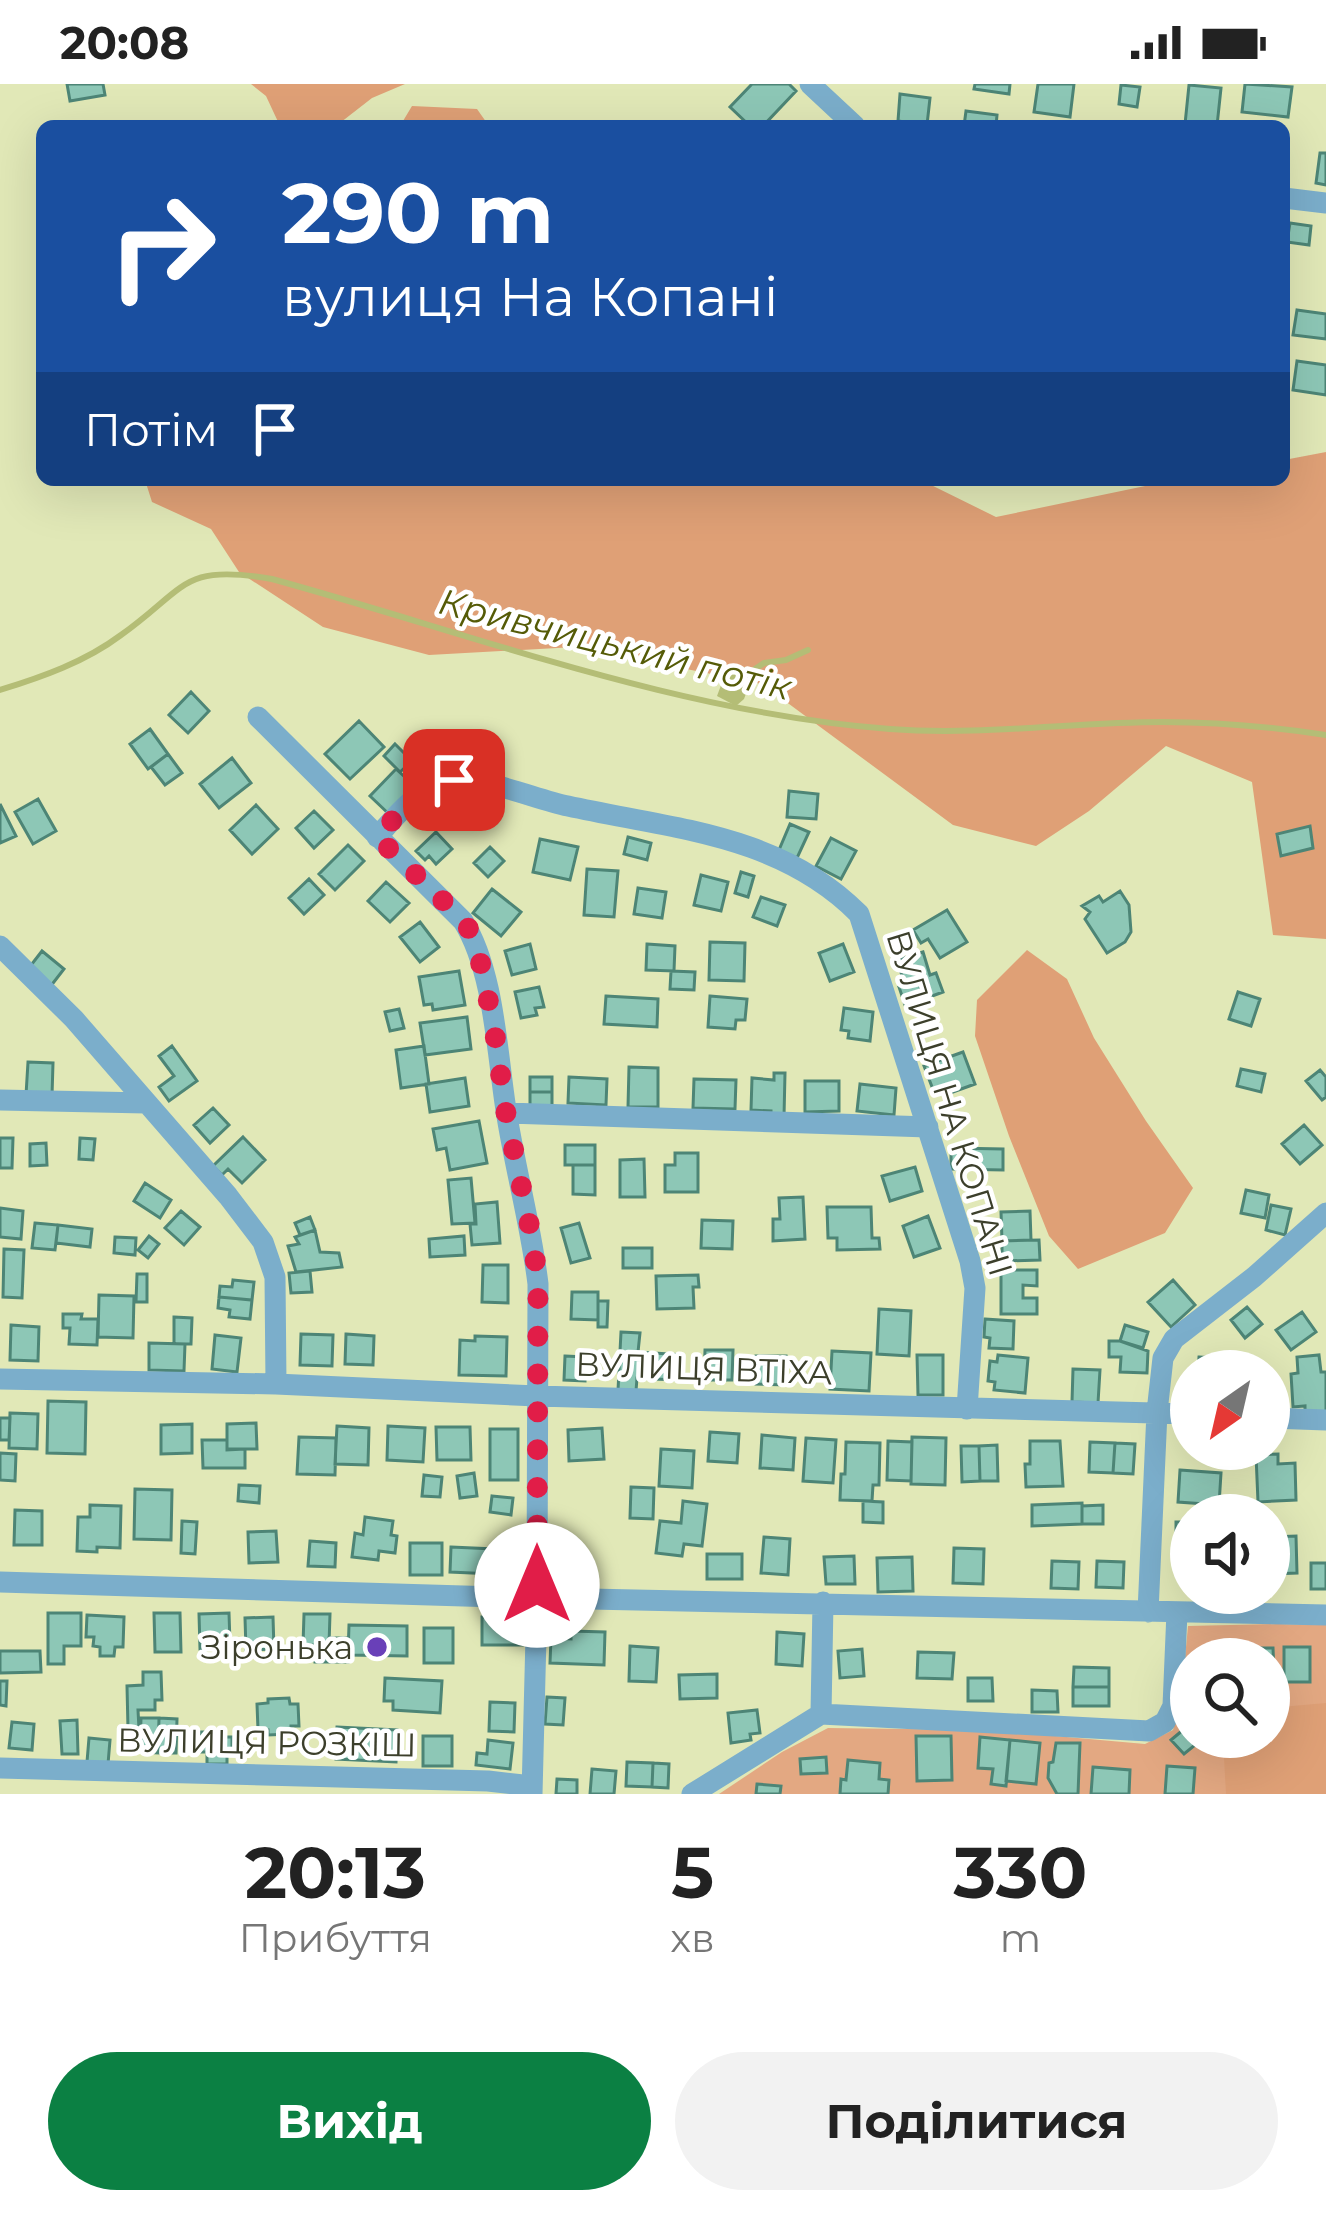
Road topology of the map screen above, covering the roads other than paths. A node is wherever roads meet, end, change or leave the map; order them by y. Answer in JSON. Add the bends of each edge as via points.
{"nodes":[{"id":1,"x":810,"y":84,"type":"edge"},
{"id":2,"x":849,"y":120,"type":"edge"},
{"id":3,"x":1290,"y":199,"type":"edge"},
{"id":4,"x":1326,"y":203,"type":"edge"},
{"id":5,"x":258,"y":717,"type":"dead end"},
{"id":6,"x":377,"y":837,"type":"junction"},
{"id":7,"x":0,"y":946,"type":"edge"},
{"id":8,"x":0,"y":1100,"type":"edge"},
{"id":9,"x":146,"y":1103,"type":"junction"},
{"id":10,"x":506,"y":1113,"type":"junction"},
{"id":11,"x":928,"y":1126,"type":"junction"},
{"id":12,"x":1326,"y":1214,"type":"edge"},
{"id":13,"x":0,"y":1378,"type":"edge"},
{"id":14,"x":276,"y":1384,"type":"junction"},
{"id":15,"x":537,"y":1396,"type":"junction"},
{"id":16,"x":967,"y":1409,"type":"junction"},
{"id":17,"x":1157,"y":1412,"type":"junction"},
{"id":18,"x":1170,"y":1413,"type":"edge"},
{"id":19,"x":1290,"y":1419,"type":"edge"},
{"id":20,"x":1326,"y":1420,"type":"edge"},
{"id":21,"x":0,"y":1582,"type":"edge"},
{"id":22,"x":538,"y":1598,"type":"junction"},
{"id":23,"x":824,"y":1602,"type":"junction"},
{"id":24,"x":1148,"y":1612,"type":"junction"},
{"id":25,"x":1170,"y":1612,"type":"edge"},
{"id":26,"x":1177,"y":1614,"type":"edge"},
{"id":27,"x":1276,"y":1614,"type":"edge"},
{"id":28,"x":1326,"y":1615,"type":"edge"},
{"id":29,"x":821,"y":1714,"type":"junction"},
{"id":30,"x":0,"y":1768,"type":"edge"},
{"id":31,"x":532,"y":1790,"type":"edge"},
{"id":32,"x":692,"y":1794,"type":"edge"}],
"edges":[{"from":1,"to":2,"type":"street"},
{"from":3,"to":4,"type":"street"},
{"from":5,"to":6,"type":"street"},
{"from":6,"to":10,"type":"street","via":[[476,941]]},
{"from":6,"to":11,"type":"street","name":"ВУЛИЦЯ НА КОПАНІ","via":[[422,794],[454,780],[766,851],[859,914]]},
{"from":7,"to":9,"type":"street"},
{"from":8,"to":9,"type":"street"},
{"from":9,"to":14,"type":"street","via":[[262,1242],[275,1276]]},
{"from":10,"to":11,"type":"street"},
{"from":10,"to":15,"type":"street","via":[[536,1263]]},
{"from":11,"to":16,"type":"street","name":"ВУЛИЦЯ НА КОПАНІ","via":[[975,1288]]},
{"from":12,"to":17,"type":"street","via":[[1174,1340],[1163,1358]]},
{"from":13,"to":14,"type":"street","name":"ВУЛИЦЯ ВТІХА"},
{"from":14,"to":15,"type":"street","name":"ВУЛИЦЯ ВТІХА"},
{"from":15,"to":16,"type":"street","name":"ВУЛИЦЯ ВТІХА"},
{"from":15,"to":22,"type":"street"},
{"from":16,"to":17,"type":"street","name":"ВУЛИЦЯ ВТІХА"},
{"from":17,"to":18,"type":"street","name":"ВУЛИЦЯ ВТІХА"},
{"from":17,"to":24,"type":"street"},
{"from":19,"to":20,"type":"street"},
{"from":21,"to":22,"type":"street"},
{"from":22,"to":23,"type":"street"},
{"from":22,"to":31,"type":"street"},
{"from":23,"to":24,"type":"street"},
{"from":23,"to":29,"type":"street"},
{"from":24,"to":25,"type":"street"},
{"from":26,"to":29,"type":"street","via":[[1173,1706],[1150,1731]]},
{"from":27,"to":28,"type":"street"},
{"from":29,"to":32,"type":"street"},
{"from":30,"to":31,"type":"street","name":"ВУЛИЦЯ РОЗКІШ","via":[[464,1780]]}]}
